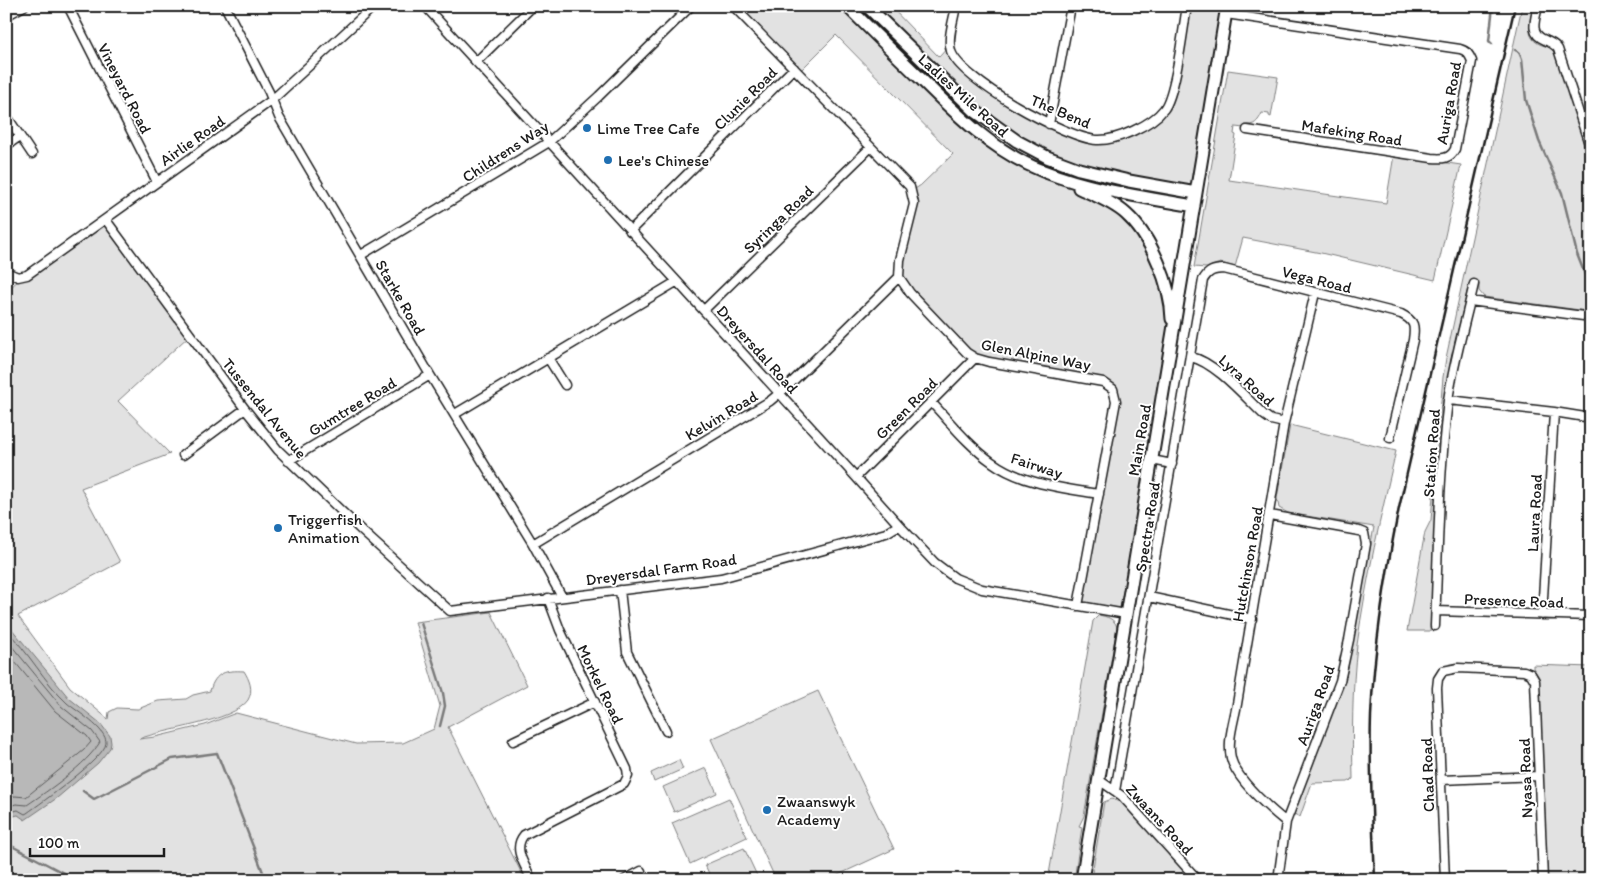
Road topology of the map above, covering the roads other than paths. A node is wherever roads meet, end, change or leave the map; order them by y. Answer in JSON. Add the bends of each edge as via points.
{"nodes":[{"id":1,"x":24,"y":6,"type":"edge"},
{"id":2,"x":68,"y":6,"type":"edge"},
{"id":3,"x":225,"y":6,"type":"edge"},
{"id":4,"x":374,"y":6,"type":"edge"},
{"id":5,"x":425,"y":6,"type":"edge"},
{"id":6,"x":533,"y":6,"type":"edge"},
{"id":7,"x":691,"y":6,"type":"edge"},
{"id":8,"x":733,"y":6,"type":"edge"},
{"id":9,"x":847,"y":6,"type":"edge"},
{"id":10,"x":867,"y":6,"type":"edge"},
{"id":11,"x":956,"y":6,"type":"edge"},
{"id":12,"x":1071,"y":6,"type":"edge"},
{"id":13,"x":1187,"y":6,"type":"edge"},
{"id":14,"x":1538,"y":6,"type":"edge"},
{"id":15,"x":1227,"y":10,"type":"edge"},
{"id":16,"x":6,"y":16,"type":"edge"},
{"id":17,"x":476,"y":62,"type":"junction"},
{"id":18,"x":794,"y":68,"type":"junction"},
{"id":19,"x":272,"y":100,"type":"junction"},
{"id":20,"x":8,"y":118,"type":"dead end"},
{"id":21,"x":1049,"y":124,"type":"junction"},
{"id":22,"x":1248,"y":130,"type":"dead end"},
{"id":23,"x":20,"y":136,"type":"junction"},
{"id":24,"x":549,"y":142,"type":"junction"},
{"id":25,"x":6,"y":146,"type":"edge"},
{"id":26,"x":870,"y":147,"type":"junction"},
{"id":27,"x":1591,"y":150,"type":"edge"},
{"id":28,"x":32,"y":154,"type":"dead end"},
{"id":29,"x":1453,"y":154,"type":"joint"},
{"id":30,"x":1043,"y":171,"type":"junction"},
{"id":31,"x":156,"y":182,"type":"junction"},
{"id":32,"x":1196,"y":193,"type":"junction"},
{"id":33,"x":1194,"y":206,"type":"junction"},
{"id":34,"x":106,"y":220,"type":"junction"},
{"id":35,"x":630,"y":231,"type":"junction"},
{"id":36,"x":360,"y":255,"type":"junction"},
{"id":37,"x":1211,"y":270,"type":"joint"},
{"id":38,"x":10,"y":274,"type":"edge"},
{"id":39,"x":899,"y":277,"type":"junction"},
{"id":40,"x":676,"y":282,"type":"junction"},
{"id":41,"x":1474,"y":284,"type":"dead end"},
{"id":42,"x":1315,"y":293,"type":"junction"},
{"id":43,"x":1470,"y":301,"type":"junction"},
{"id":44,"x":704,"y":310,"type":"junction"},
{"id":45,"x":1591,"y":317,"type":"edge"},
{"id":46,"x":1171,"y":349,"type":"junction"},
{"id":47,"x":1191,"y":357,"type":"junction"},
{"id":48,"x":548,"y":358,"type":"junction"},
{"id":49,"x":975,"y":358,"type":"junction"},
{"id":50,"x":430,"y":375,"type":"junction"},
{"id":51,"x":565,"y":385,"type":"dead end"},
{"id":52,"x":780,"y":394,"type":"junction"},
{"id":53,"x":1448,"y":400,"type":"junction"},
{"id":54,"x":932,"y":403,"type":"junction"},
{"id":55,"x":245,"y":408,"type":"junction"},
{"id":56,"x":1554,"y":412,"type":"junction"},
{"id":57,"x":455,"y":414,"type":"junction"},
{"id":58,"x":1591,"y":418,"type":"edge"},
{"id":59,"x":1284,"y":424,"type":"junction"},
{"id":60,"x":1390,"y":438,"type":"dead end"},
{"id":61,"x":183,"y":455,"type":"dead end"},
{"id":62,"x":1152,"y":460,"type":"junction"},
{"id":63,"x":288,"y":461,"type":"junction"},
{"id":64,"x":1172,"y":464,"type":"junction"},
{"id":65,"x":856,"y":477,"type":"junction"},
{"id":66,"x":1099,"y":494,"type":"junction"},
{"id":67,"x":1270,"y":515,"type":"junction"},
{"id":68,"x":898,"y":525,"type":"junction"},
{"id":69,"x":533,"y":544,"type":"junction"},
{"id":70,"x":620,"y":590,"type":"junction"},
{"id":71,"x":562,"y":597,"type":"junction"},
{"id":72,"x":1150,"y":597,"type":"junction"},
{"id":73,"x":548,"y":598,"type":"junction"},
{"id":74,"x":1078,"y":606,"type":"junction"},
{"id":75,"x":450,"y":611,"type":"joint"},
{"id":76,"x":1436,"y":611,"type":"junction"},
{"id":77,"x":1126,"y":614,"type":"junction"},
{"id":78,"x":1542,"y":615,"type":"junction"},
{"id":79,"x":1591,"y":616,"type":"edge"},
{"id":80,"x":1252,"y":619,"type":"junction"},
{"id":81,"x":1435,"y":626,"type":"dead end"},
{"id":82,"x":1533,"y":677,"type":"joint"},
{"id":83,"x":595,"y":702,"type":"junction"},
{"id":84,"x":666,"y":731,"type":"dead end"},
{"id":85,"x":513,"y":741,"type":"dead end"},
{"id":86,"x":1538,"y":776,"type":"junction"},
{"id":87,"x":1099,"y":780,"type":"junction"},
{"id":88,"x":1441,"y":780,"type":"junction"},
{"id":89,"x":1115,"y":791,"type":"junction"},
{"id":90,"x":1286,"y":822,"type":"junction"},
{"id":91,"x":641,"y":871,"type":"dead end"},
{"id":92,"x":532,"y":880,"type":"edge"},
{"id":93,"x":624,"y":880,"type":"edge"},
{"id":94,"x":1082,"y":880,"type":"edge"},
{"id":95,"x":1198,"y":880,"type":"edge"},
{"id":96,"x":1278,"y":880,"type":"edge"},
{"id":97,"x":1445,"y":880,"type":"edge"},
{"id":98,"x":1543,"y":880,"type":"edge"}],
"edges":[{"from":1,"to":16,"type":"street"},
{"from":2,"to":31,"type":"street","name":"Vineyard Road"},
{"from":3,"to":19,"type":"street","name":"Starke Road"},
{"from":4,"to":19,"type":"street","name":"Airlie Road"},
{"from":5,"to":17,"type":"street","name":"Dreyersdal Road"},
{"from":6,"to":17,"type":"street"},
{"from":7,"to":24,"type":"street","name":"Childrens Way"},
{"from":8,"to":18,"type":"street"},
{"from":9,"to":30,"type":"main road","name":"Ladies Mile Road","via":[[976,131],[1004,151]]},
{"from":10,"to":32,"type":"main road","name":"Ladies Mile Road","via":[[976,111],[1017,141],[1079,169]]},
{"from":11,"to":21,"type":"street","name":"The Bend","via":[[950,45],[958,63],[1019,108]]},
{"from":12,"to":21,"type":"street"},
{"from":13,"to":21,"type":"street","name":"The Bend","via":[[1171,92],[1159,115],[1109,140],[1094,140]]},
{"from":14,"to":27,"type":"street","via":[[1535,33],[1558,50]]},
{"from":15,"to":29,"type":"street","name":"Auriga Road","via":[[1466,51],[1472,61],[1471,70]]},
{"from":15,"to":32,"type":"main road","name":"Main Road"},
{"from":17,"to":24,"type":"street","name":"Dreyersdal Road"},
{"from":18,"to":26,"type":"street"},
{"from":18,"to":35,"type":"street","name":"Clunie Road"},
{"from":19,"to":31,"type":"street","name":"Airlie Road"},
{"from":19,"to":36,"type":"street","name":"Starke Road"},
{"from":20,"to":23,"type":"street"},
{"from":22,"to":29,"type":"street","name":"Mafeking Road","via":[[1432,158],[1447,158]]},
{"from":23,"to":25,"type":"street"},
{"from":23,"to":28,"type":"street"},
{"from":24,"to":35,"type":"street","name":"Dreyersdal Road"},
{"from":24,"to":36,"type":"street","name":"Childrens Way"},
{"from":26,"to":39,"type":"street","via":[[908,184],[914,198]]},
{"from":26,"to":44,"type":"street","name":"Syringa Road"},
{"from":30,"to":33,"type":"main road","name":"Ladies Mile Road","via":[[1091,186]]},
{"from":30,"to":46,"type":"main road","via":[[1116,207],[1139,228],[1167,288]]},
{"from":31,"to":34,"type":"street","name":"Airlie Road"},
{"from":32,"to":33,"type":"main road","name":"Main Road"},
{"from":33,"to":46,"type":"main road","name":"Main Road"},
{"from":34,"to":38,"type":"street","name":"Airlie Road","via":[[28,275]]},
{"from":34,"to":55,"type":"street","name":"Tussendal Avenue"},
{"from":35,"to":40,"type":"street","name":"Dreyersdal Road"},
{"from":36,"to":50,"type":"street","name":"Starke Road"},
{"from":37,"to":42,"type":"street","name":"Vega Road","via":[[1224,269]]},
{"from":37,"to":47,"type":"street","name":"Spectra Road","via":[[1203,280]]},
{"from":39,"to":49,"type":"street","name":"Glen Alpine Way","via":[[910,293]]},
{"from":39,"to":52,"type":"street","name":"Kelvin Road"},
{"from":40,"to":44,"type":"street","name":"Dreyersdal Road"},
{"from":40,"to":48,"type":"street"},
{"from":41,"to":43,"type":"street","name":"Station Road"},
{"from":42,"to":59,"type":"street","name":"Hutchinson Road"},
{"from":42,"to":60,"type":"street","name":"Vega Road","via":[[1410,318],[1413,340]]},
{"from":43,"to":45,"type":"street"},
{"from":43,"to":53,"type":"street","name":"Station Road"},
{"from":44,"to":52,"type":"street","name":"Dreyersdal Road"},
{"from":46,"to":62,"type":"main road","name":"Main Road"},
{"from":47,"to":59,"type":"street","name":"Lyra Road","via":[[1215,369],[1264,415]]},
{"from":47,"to":64,"type":"street","name":"Spectra Road"},
{"from":48,"to":51,"type":"street"},
{"from":48,"to":57,"type":"street"},
{"from":49,"to":54,"type":"street","name":"Green Road"},
{"from":49,"to":66,"type":"street","name":"Glen Alpine Way","via":[[1103,382],[1113,389],[1116,401]]},
{"from":50,"to":57,"type":"street","name":"Starke Road"},
{"from":50,"to":63,"type":"street","name":"Gumtree Road"},
{"from":52,"to":65,"type":"street","name":"Dreyersdal Road"},
{"from":52,"to":69,"type":"street","name":"Kelvin Road"},
{"from":53,"to":56,"type":"street"},
{"from":53,"to":76,"type":"street","name":"Station Road"},
{"from":54,"to":65,"type":"street","name":"Green Road"},
{"from":54,"to":66,"type":"street","name":"Fairway","via":[[976,449],[1005,470],[1040,483]]},
{"from":55,"to":61,"type":"street"},
{"from":55,"to":63,"type":"street","name":"Tussendal Avenue"},
{"from":56,"to":58,"type":"street"},
{"from":56,"to":78,"type":"street","name":"Laura Road"},
{"from":57,"to":69,"type":"street","name":"Starke Road"},
{"from":59,"to":67,"type":"street","name":"Hutchinson Road"},
{"from":62,"to":64,"type":"street"},
{"from":62,"to":77,"type":"main road","name":"Main Road"},
{"from":63,"to":75,"type":"street","name":"Tussendal Avenue"},
{"from":64,"to":72,"type":"street","name":"Spectra Road"},
{"from":65,"to":68,"type":"street","name":"Dreyersdal Road"},
{"from":66,"to":74,"type":"street","name":"Glen Alpine Way"},
{"from":67,"to":80,"type":"street","name":"Hutchinson Road"},
{"from":67,"to":90,"type":"street","name":"Auriga Road","via":[[1359,531],[1365,537],[1365,554],[1340,681]]},
{"from":68,"to":70,"type":"street","name":"Dreyersdal Farm Road","via":[[886,533],[721,578]]},
{"from":68,"to":74,"type":"street","name":"Dreyersdal Road","via":[[940,567],[968,585]]},
{"from":69,"to":71,"type":"street","name":"Starke Road"},
{"from":70,"to":71,"type":"street","name":"Dreyersdal Farm Road"},
{"from":70,"to":84,"type":"street","via":[[627,652]]},
{"from":71,"to":73,"type":"street","name":"Dreyersdal Farm Road"},
{"from":72,"to":80,"type":"street"},
{"from":72,"to":89,"type":"street","name":"Spectra Road"},
{"from":73,"to":75,"type":"street","name":"Dreyersdal Farm Road"},
{"from":73,"to":83,"type":"street","name":"Morkel Road"},
{"from":74,"to":77,"type":"street","name":"Dreyersdal Road"},
{"from":76,"to":78,"type":"street","name":"Presence Road"},
{"from":76,"to":81,"type":"street","name":"Station Road"},
{"from":77,"to":87,"type":"main road","name":"Main Road"},
{"from":78,"to":79,"type":"street","name":"Presence Road"},
{"from":80,"to":90,"type":"street","name":"Hutchinson Road","via":[[1233,727],[1231,758],[1248,786]]},
{"from":82,"to":86,"type":"street","name":"Nyasa Road"},
{"from":82,"to":88,"type":"street","name":"Chad Road","via":[[1518,670],[1458,668],[1443,671],[1437,688]]},
{"from":83,"to":85,"type":"street"},
{"from":83,"to":92,"type":"street","name":"Morkel Road","via":[[627,769],[627,780],[520,839],[518,849]]},
{"from":86,"to":88,"type":"street"},
{"from":86,"to":98,"type":"street","name":"Nyasa Road"},
{"from":87,"to":89,"type":"street","name":"Zwaans Road"},
{"from":87,"to":94,"type":"main road","name":"Main Road"},
{"from":88,"to":97,"type":"street","name":"Chad Road"},
{"from":89,"to":95,"type":"street","name":"Zwaans Road"},
{"from":90,"to":96,"type":"street","name":"Auriga Road"},
{"from":91,"to":93,"type":"street"}]}
